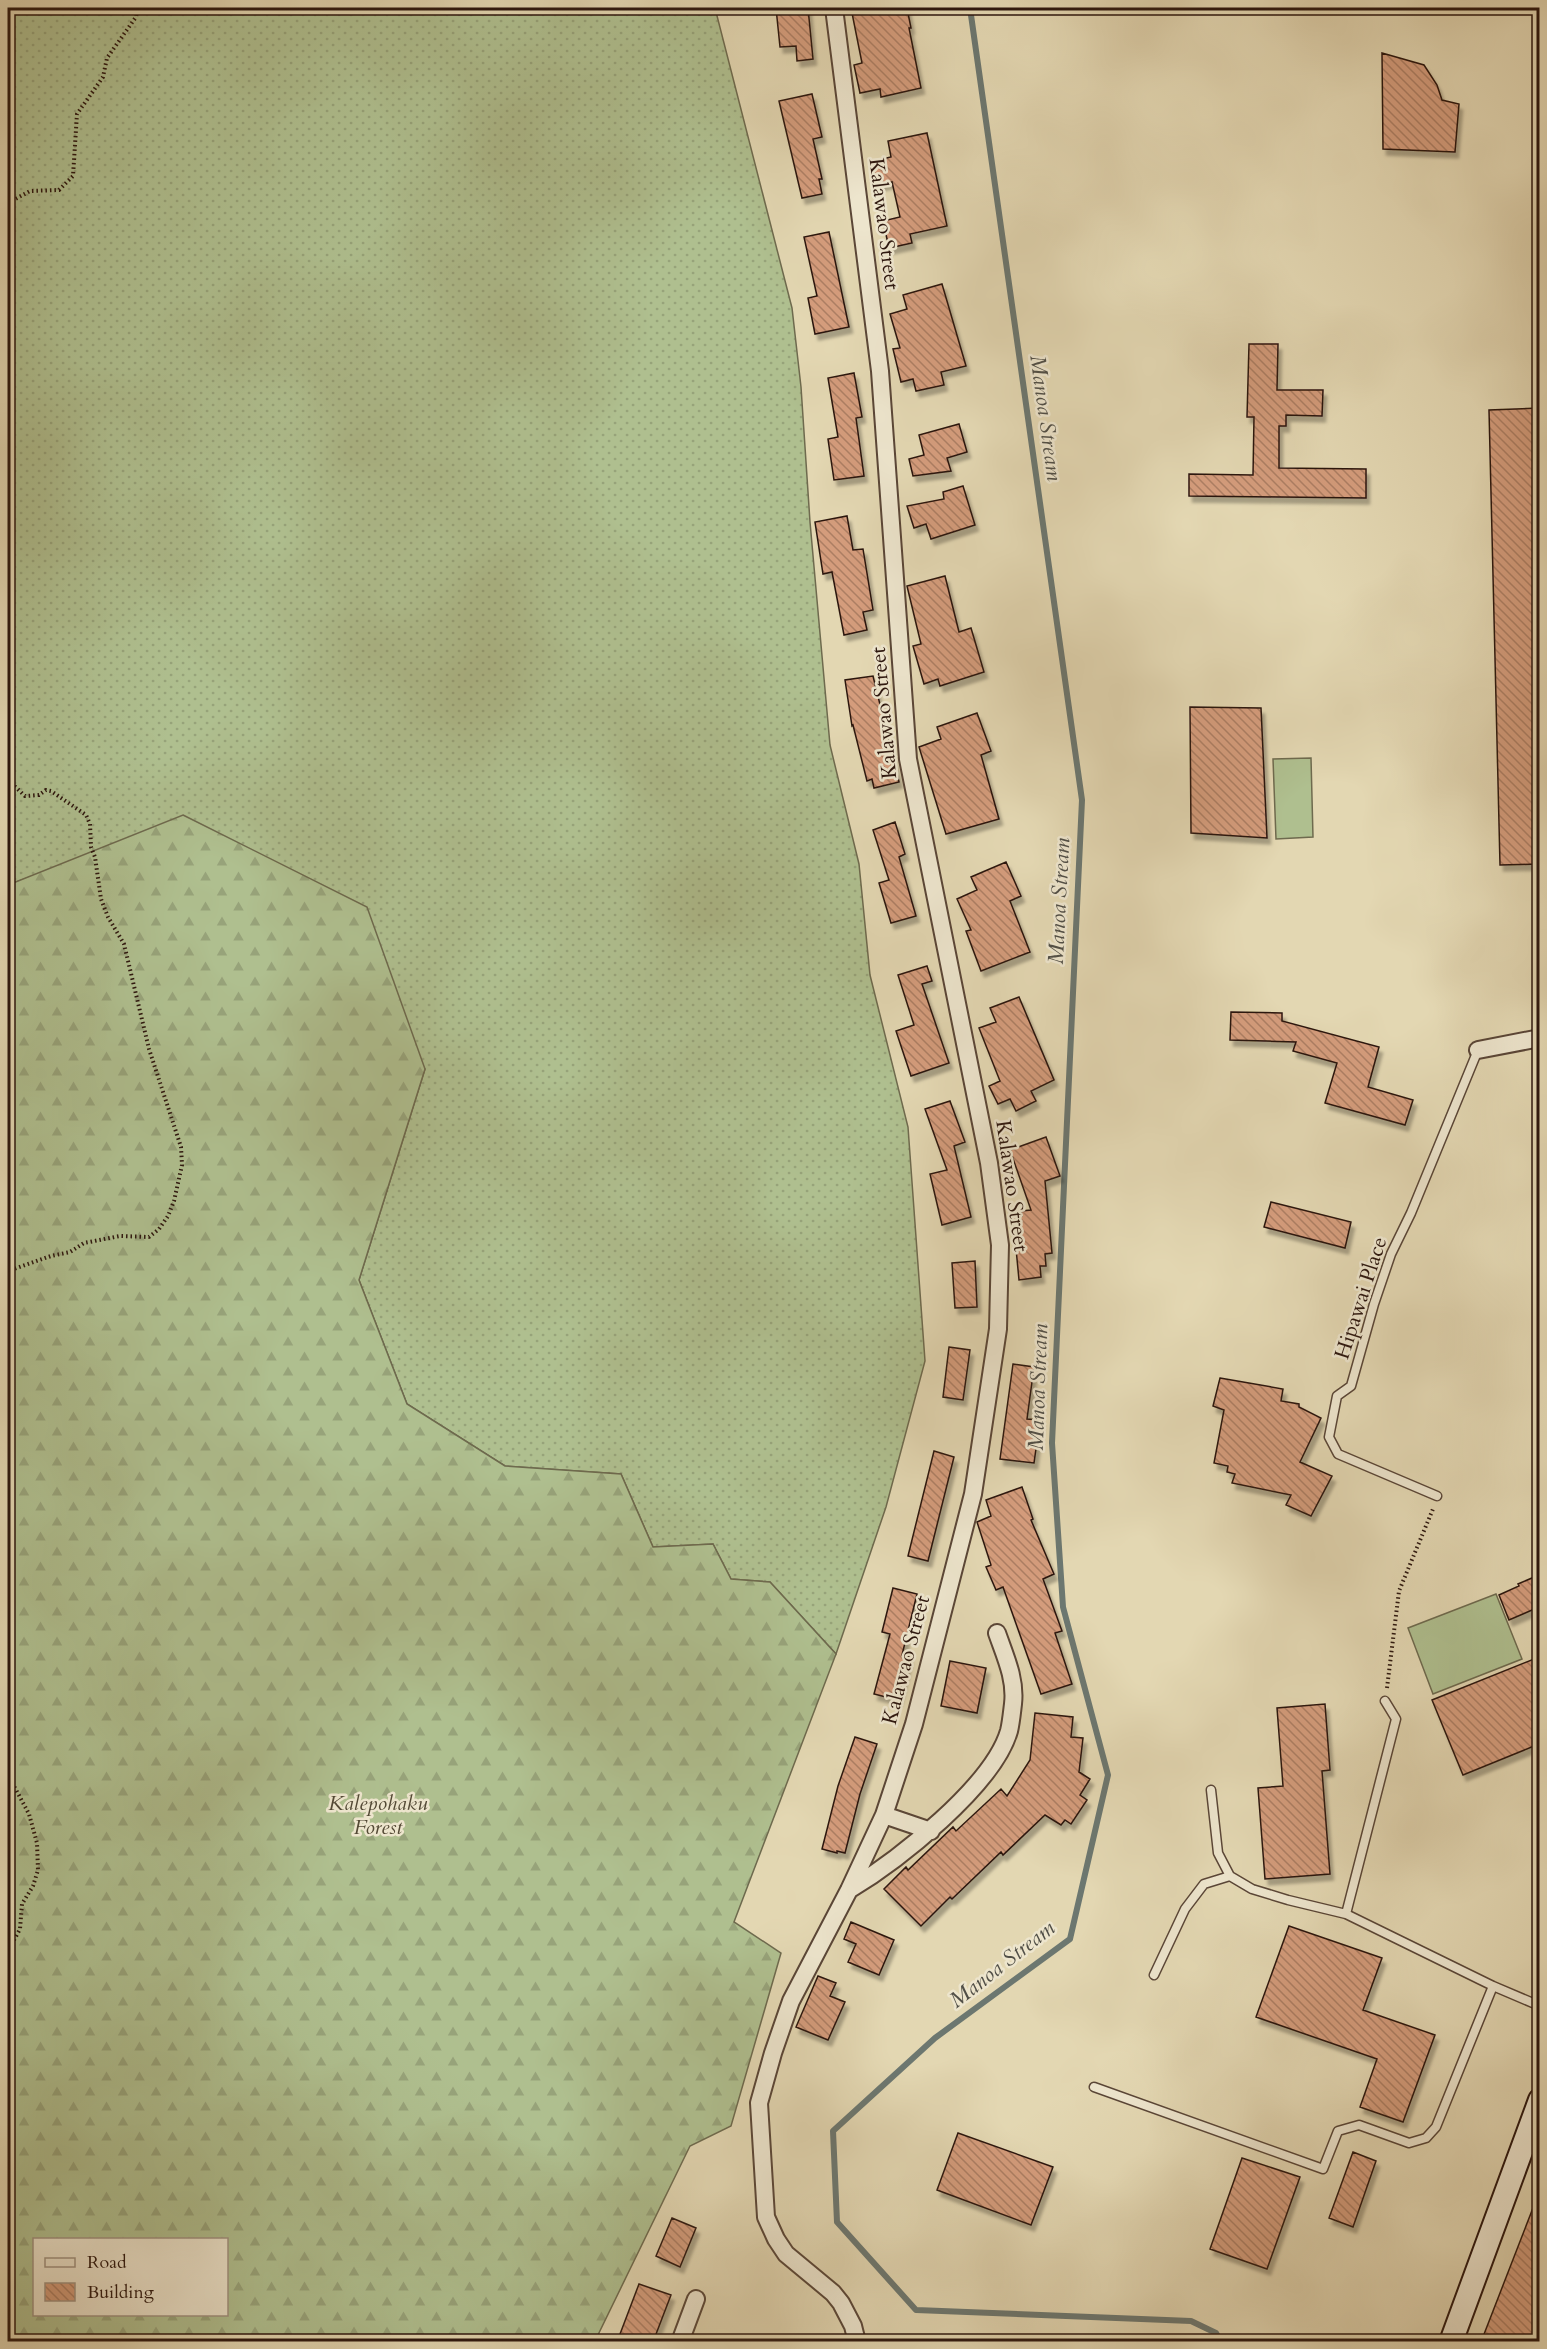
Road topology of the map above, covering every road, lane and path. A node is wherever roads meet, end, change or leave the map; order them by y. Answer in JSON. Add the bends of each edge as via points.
{"nodes":[{"id":1,"x":138,"y":8,"type":"edge"},
{"id":2,"x":834,"y":8,"type":"edge"},
{"id":3,"x":8,"y":203,"type":"edge"},
{"id":4,"x":8,"y":780,"type":"edge"},
{"id":5,"x":1539,"y":1038,"type":"edge"},
{"id":6,"x":1478,"y":1050,"type":"joint"},
{"id":7,"x":8,"y":1271,"type":"edge"},
{"id":8,"x":1437,"y":1497,"type":"joint"},
{"id":9,"x":997,"y":1633,"type":"dead end"},
{"id":10,"x":1385,"y":1701,"type":"joint"},
{"id":11,"x":8,"y":1775,"type":"edge"},
{"id":12,"x":1211,"y":1790,"type":"dead end"},
{"id":13,"x":884,"y":1815,"type":"junction"},
{"id":14,"x":931,"y":1831,"type":"junction"},
{"id":15,"x":1230,"y":1876,"type":"junction"},
{"id":16,"x":849,"y":1890,"type":"junction"},
{"id":17,"x":1346,"y":1914,"type":"junction"},
{"id":18,"x":8,"y":1951,"type":"edge"},
{"id":19,"x":1154,"y":1975,"type":"dead end"},
{"id":20,"x":1494,"y":1986,"type":"junction"},
{"id":21,"x":1539,"y":2006,"type":"edge"},
{"id":22,"x":1095,"y":2087,"type":"dead end"},
{"id":23,"x":1539,"y":2100,"type":"edge"},
{"id":24,"x":1531,"y":2150,"type":"edge"},
{"id":25,"x":696,"y":2299,"type":"dead end"},
{"id":26,"x":680,"y":2342,"type":"edge"},
{"id":27,"x":857,"y":2342,"type":"edge"},
{"id":28,"x":1451,"y":2342,"type":"edge"}],
"edges":[{"from":1,"to":3,"type":"path","via":[[136,17],[107,58],[103,77],[77,114],[73,176],[59,190],[30,191]]},
{"from":2,"to":13,"type":"street","name":"Kalawao Street","via":[[880,371],[908,759],[989,1163],[1000,1245],[998,1329],[973,1494],[914,1724]]},
{"from":4,"to":7,"type":"path","via":[[25,796],[51,791],[86,814],[101,899],[124,944],[149,1049],[181,1147],[182,1165],[168,1216],[149,1237],[120,1236],[84,1243],[69,1252]]},
{"from":5,"to":6,"type":"street"},
{"from":6,"to":8,"type":"lane","name":"Hipawai Place","via":[[1412,1213],[1391,1254],[1351,1386],[1337,1396],[1329,1437],[1338,1454]]},
{"from":8,"to":10,"type":"path","via":[[1399,1591]]},
{"from":9,"to":14,"type":"street","via":[[1012,1676],[1014,1702],[1009,1732],[995,1759]]},
{"from":10,"to":17,"type":"lane","via":[[1396,1719]]},
{"from":11,"to":18,"type":"path","via":[[29,1814],[37,1843],[38,1870],[22,1904],[20,1929]]},
{"from":12,"to":15,"type":"lane","via":[[1218,1852]]},
{"from":13,"to":14,"type":"street"},
{"from":13,"to":16,"type":"street","name":"Kalawao Street"},
{"from":14,"to":16,"type":"street"},
{"from":15,"to":17,"type":"lane","via":[[1252,1889]]},
{"from":15,"to":19,"type":"lane","via":[[1204,1884],[1185,1910]]},
{"from":16,"to":27,"type":"street","name":"Kalawao Street","via":[[791,2001],[759,2103],[766,2217],[786,2254],[841,2303]]},
{"from":17,"to":20,"type":"lane"},
{"from":20,"to":21,"type":"lane"},
{"from":20,"to":22,"type":"lane","via":[[1436,2127],[1426,2138],[1409,2143],[1359,2124],[1338,2131],[1323,2169]]},
{"from":23,"to":24,"type":"street"},
{"from":24,"to":28,"type":"street"},
{"from":25,"to":26,"type":"street"}]}
